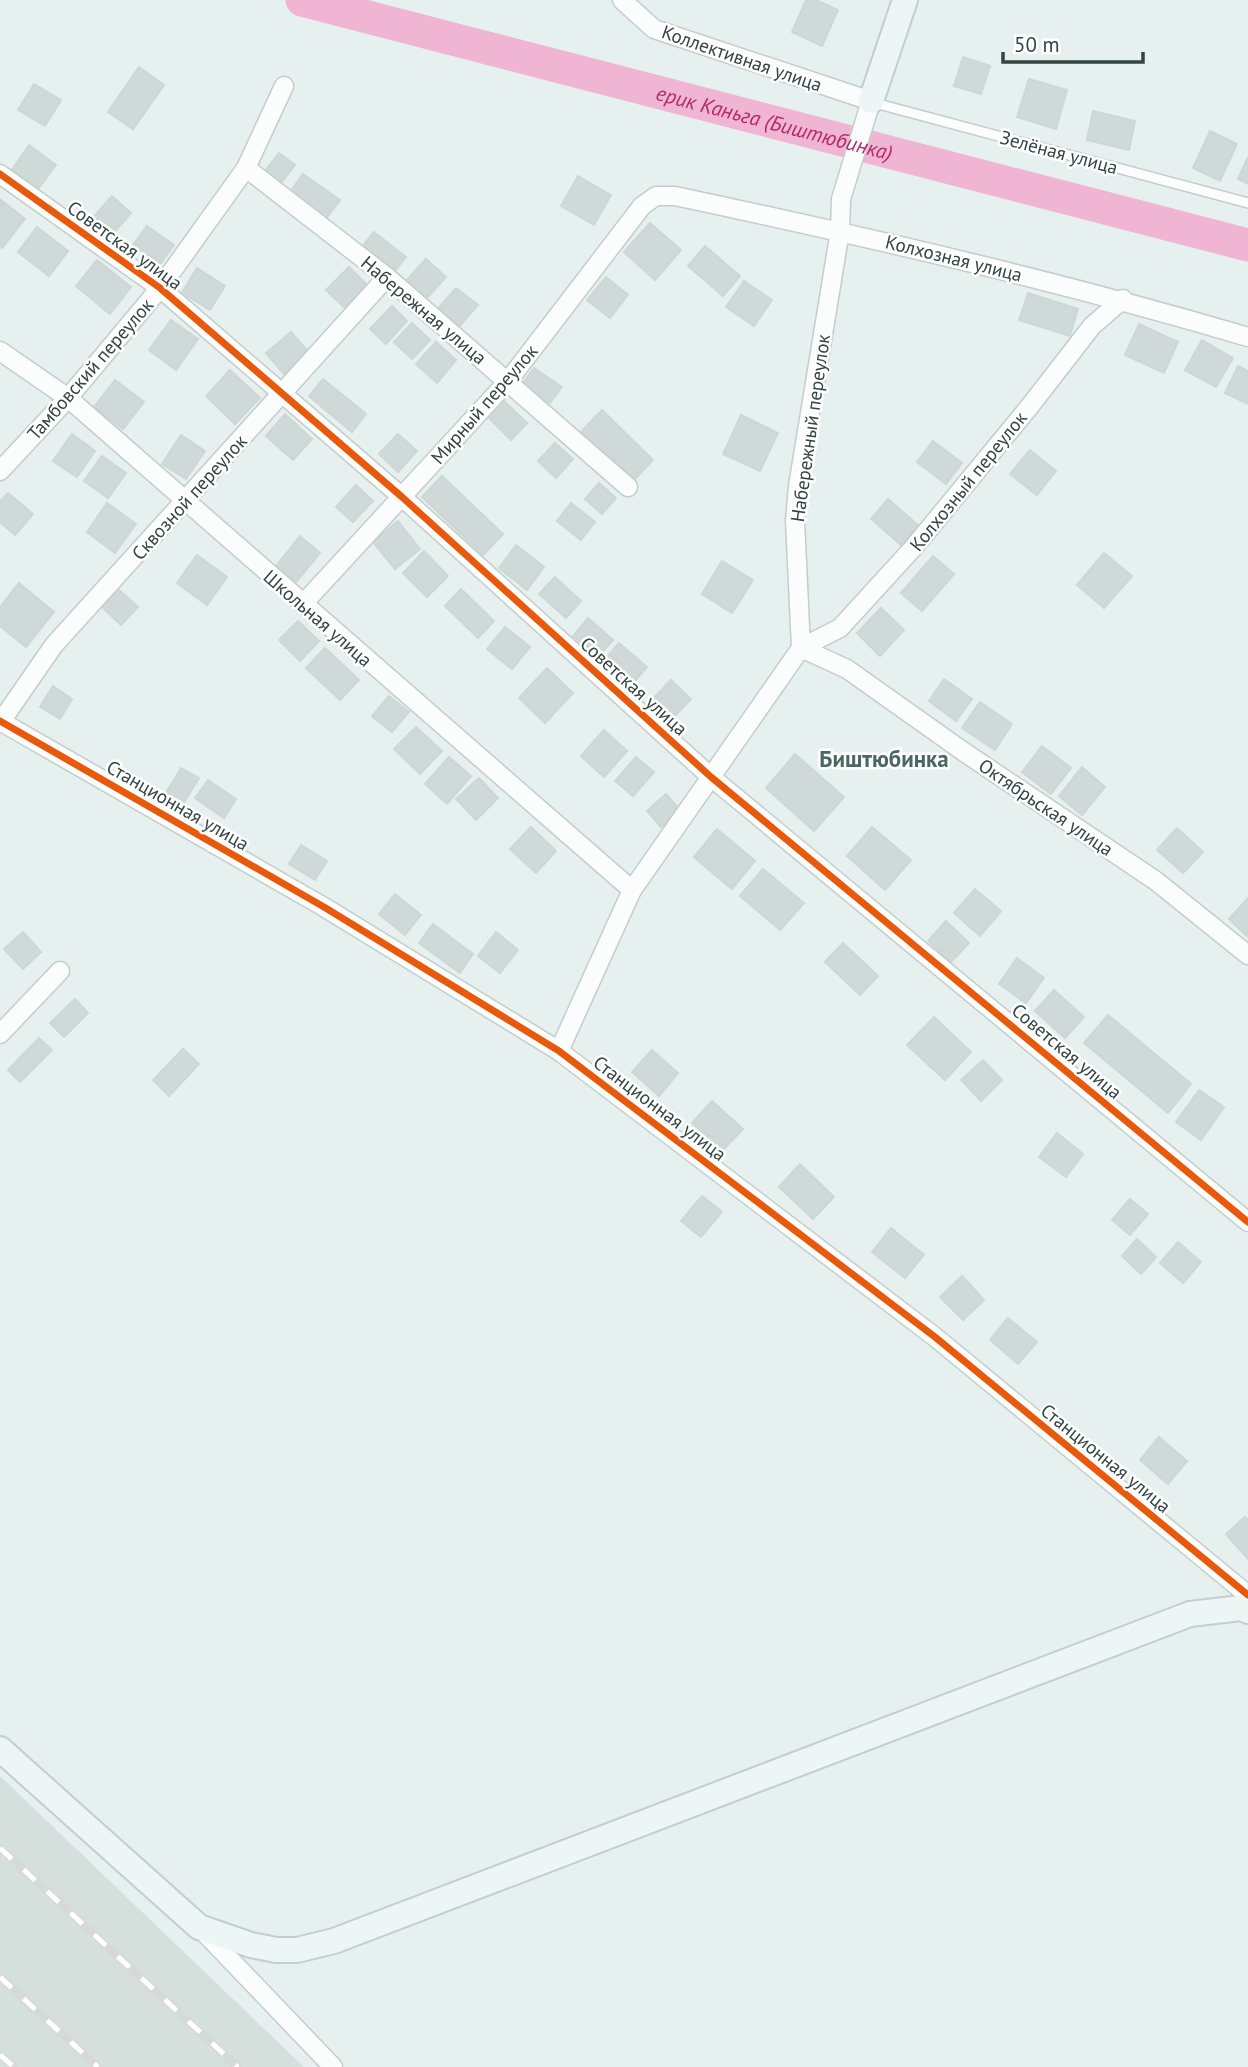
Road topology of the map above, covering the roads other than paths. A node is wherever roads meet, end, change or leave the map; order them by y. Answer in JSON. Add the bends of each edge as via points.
{"nodes":[{"id":1,"x":622,"y":0,"type":"edge"},
{"id":2,"x":905,"y":0,"type":"edge"},
{"id":3,"x":284,"y":86,"type":"dead end"},
{"id":4,"x":871,"y":102,"type":"junction"},
{"id":5,"x":246,"y":168,"type":"junction"},
{"id":6,"x":0,"y":174,"type":"edge"},
{"id":7,"x":656,"y":197,"type":"joint"},
{"id":8,"x":1248,"y":204,"type":"edge"},
{"id":9,"x":840,"y":231,"type":"junction"},
{"id":10,"x":387,"y":277,"type":"junction"},
{"id":11,"x":160,"y":288,"type":"junction"},
{"id":12,"x":1123,"y":299,"type":"junction"},
{"id":13,"x":1248,"y":337,"type":"edge"},
{"id":14,"x":0,"y":351,"type":"edge"},
{"id":15,"x":508,"y":382,"type":"junction"},
{"id":16,"x":282,"y":393,"type":"junction"},
{"id":17,"x":68,"y":398,"type":"junction"},
{"id":18,"x":0,"y":471,"type":"edge"},
{"id":19,"x":628,"y":487,"type":"dead end"},
{"id":20,"x":402,"y":497,"type":"junction"},
{"id":21,"x":186,"y":502,"type":"junction"},
{"id":22,"x":303,"y":604,"type":"junction"},
{"id":23,"x":801,"y":648,"type":"junction"},
{"id":24,"x":0,"y":722,"type":"edge"},
{"id":25,"x":711,"y":777,"type":"junction"},
{"id":26,"x":632,"y":890,"type":"junction"},
{"id":27,"x":1248,"y":955,"type":"edge"},
{"id":28,"x":60,"y":971,"type":"dead end"},
{"id":29,"x":0,"y":1034,"type":"edge"},
{"id":30,"x":559,"y":1051,"type":"junction"},
{"id":31,"x":1248,"y":1222,"type":"edge"},
{"id":32,"x":1248,"y":1595,"type":"edge"},
{"id":33,"x":1248,"y":1611,"type":"edge"},
{"id":34,"x":0,"y":1749,"type":"edge"},
{"id":35,"x":199,"y":1927,"type":"junction"},
{"id":36,"x":333,"y":2067,"type":"edge"}],
"edges":[{"from":1,"to":4,"type":"street","name":"Коллективная улица","via":[[654,29]]},
{"from":2,"to":4,"type":"street"},
{"from":3,"to":5,"type":"street","name":"Тамбовский переулок"},
{"from":4,"to":8,"type":"lane","name":"Зелёная улица"},
{"from":4,"to":9,"type":"street","name":"Набережный переулок","via":[[841,199]]},
{"from":5,"to":10,"type":"street","name":"Набережная улица"},
{"from":5,"to":11,"type":"street","name":"Тамбовский переулок"},
{"from":6,"to":11,"type":"street","name":"Советская улица"},
{"from":7,"to":9,"type":"street","name":"Колхозная улица","via":[[675,196]]},
{"from":7,"to":15,"type":"street","name":"Мирный переулок","via":[[642,206]]},
{"from":9,"to":12,"type":"street","name":"Колхозная улица"},
{"from":9,"to":23,"type":"street","name":"Набережный переулок","via":[[796,502]]},
{"from":10,"to":15,"type":"street","name":"Набережная улица"},
{"from":10,"to":16,"type":"street","name":"Сквозной переулок"},
{"from":11,"to":16,"type":"street","name":"Советская улица"},
{"from":11,"to":17,"type":"street","name":"Тамбовский переулок"},
{"from":12,"to":13,"type":"street","name":"Колхозная улица"},
{"from":12,"to":23,"type":"street","name":"Колхозный переулок","via":[[1092,326],[914,547],[840,628]]},
{"from":14,"to":17,"type":"street","name":"Школьная улица"},
{"from":15,"to":19,"type":"street","name":"Набережная улица"},
{"from":15,"to":20,"type":"street","name":"Мирный переулок"},
{"from":16,"to":20,"type":"street","name":"Советская улица"},
{"from":16,"to":21,"type":"street","name":"Сквозной переулок"},
{"from":17,"to":18,"type":"street","name":"Тамбовский переулок"},
{"from":17,"to":21,"type":"street","name":"Школьная улица"},
{"from":20,"to":22,"type":"street","name":"Мирный переулок"},
{"from":20,"to":25,"type":"street","name":"Советская улица"},
{"from":21,"to":22,"type":"street","name":"Школьная улица"},
{"from":21,"to":24,"type":"street","name":"Сквозной переулок","via":[[54,645]]},
{"from":22,"to":26,"type":"street","name":"Школьная улица"},
{"from":23,"to":25,"type":"street"},
{"from":23,"to":27,"type":"street","name":"Октябрьская улица","via":[[847,669],[1156,881]]},
{"from":24,"to":30,"type":"street","name":"Станционная улица","via":[[324,907]]},
{"from":25,"to":26,"type":"street"},
{"from":25,"to":31,"type":"street","name":"Советская улица"},
{"from":26,"to":30,"type":"street"},
{"from":28,"to":29,"type":"street"},
{"from":30,"to":32,"type":"street","name":"Станционная улица","via":[[935,1337]]},
{"from":33,"to":35,"type":"street","via":[[1190,1614],[334,1941],[276,1950]]},
{"from":34,"to":35,"type":"street"},
{"from":35,"to":36,"type":"street"}]}
